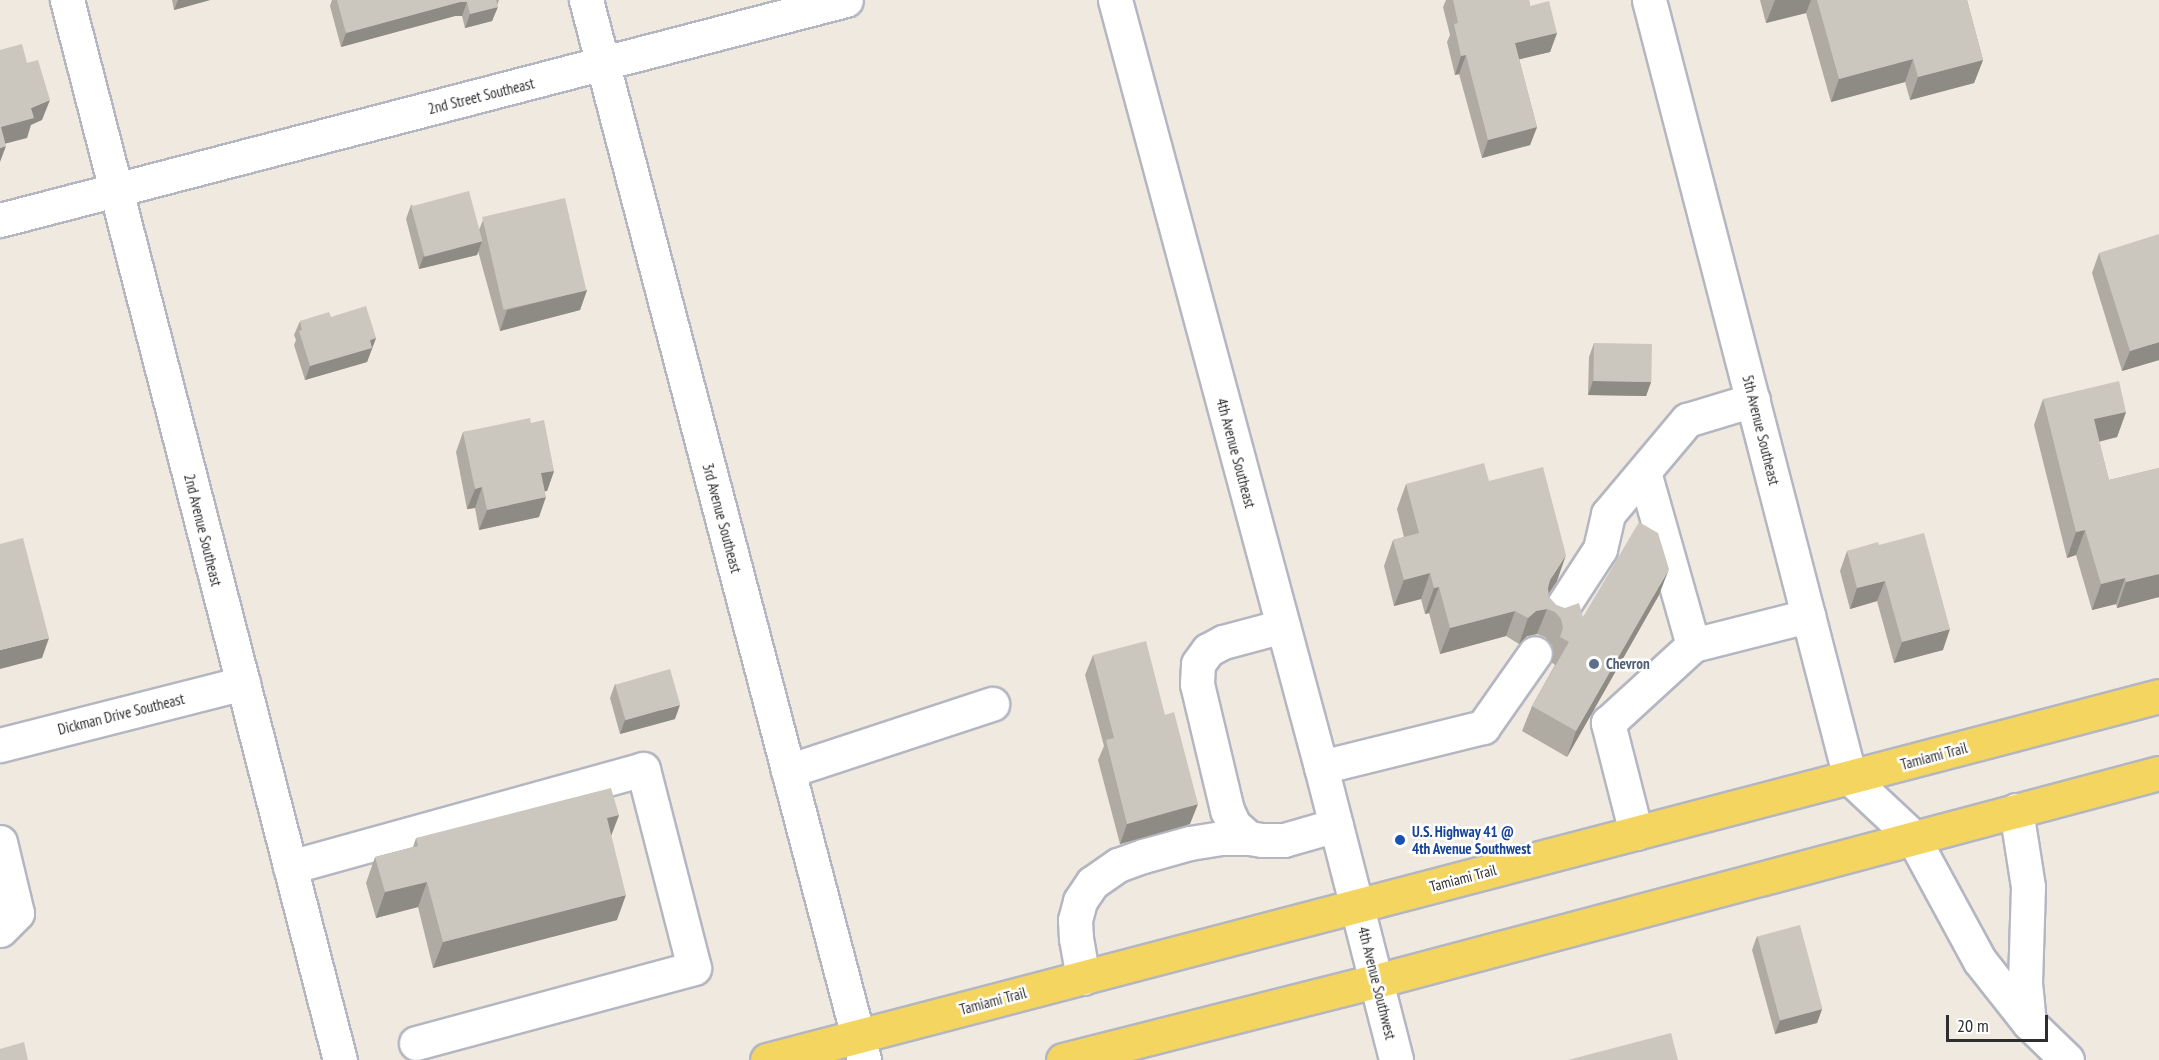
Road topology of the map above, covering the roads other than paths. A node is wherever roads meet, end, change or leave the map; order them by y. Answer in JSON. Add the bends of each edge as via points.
{"nodes":[{"id":1,"x":67,"y":0,"type":"edge"},
{"id":2,"x":586,"y":0,"type":"edge"},
{"id":3,"x":846,"y":0,"type":"edge"},
{"id":4,"x":1115,"y":0,"type":"edge"},
{"id":5,"x":1649,"y":0,"type":"edge"},
{"id":6,"x":602,"y":65,"type":"junction"},
{"id":7,"x":116,"y":190,"type":"junction"},
{"id":8,"x":0,"y":220,"type":"edge"},
{"id":9,"x":1753,"y":400,"type":"junction"},
{"id":10,"x":1644,"y":472,"type":"junction"},
{"id":11,"x":1557,"y":615,"type":"edge"},
{"id":12,"x":1808,"y":616,"type":"junction"},
{"id":13,"x":1283,"y":626,"type":"junction"},
{"id":14,"x":1693,"y":645,"type":"junction"},
{"id":15,"x":1535,"y":653,"type":"dead end"},
{"id":16,"x":243,"y":683,"type":"junction"},
{"id":17,"x":2159,"y":696,"type":"edge"},
{"id":18,"x":992,"y":704,"type":"dead end"},
{"id":19,"x":0,"y":745,"type":"edge"},
{"id":20,"x":1321,"y":767,"type":"junction"},
{"id":21,"x":788,"y":771,"type":"junction"},
{"id":22,"x":2159,"y":773,"type":"edge"},
{"id":23,"x":1850,"y":778,"type":"junction"},
{"id":24,"x":2016,"y":810,"type":"junction"},
{"id":25,"x":1336,"y":825,"type":"junction"},
{"id":26,"x":1636,"y":833,"type":"junction"},
{"id":27,"x":1912,"y":836,"type":"junction"},
{"id":28,"x":1249,"y":838,"type":"junction"},
{"id":29,"x":0,"y":842,"type":"edge"},
{"id":30,"x":290,"y":867,"type":"junction"},
{"id":31,"x":1357,"y":906,"type":"junction"},
{"id":32,"x":0,"y":930,"type":"edge"},
{"id":33,"x":1083,"y":978,"type":"junction"},
{"id":34,"x":1376,"y":981,"type":"junction"},
{"id":35,"x":2028,"y":1023,"type":"junction"},
{"id":36,"x":416,"y":1043,"type":"dead end"},
{"id":37,"x":861,"y":1048,"type":"edge"},
{"id":38,"x":340,"y":1060,"type":"edge"},
{"id":39,"x":767,"y":1060,"type":"edge"},
{"id":40,"x":1063,"y":1060,"type":"edge"},
{"id":41,"x":1396,"y":1060,"type":"edge"},
{"id":42,"x":2067,"y":1060,"type":"edge"}],
"edges":[{"from":1,"to":7,"type":"street","name":"2nd Avenue Southeast"},
{"from":2,"to":6,"type":"street","name":"3rd Avenue Southeast"},
{"from":3,"to":6,"type":"street","name":"2nd Street Southeast"},
{"from":4,"to":13,"type":"street","name":"4th Avenue Southeast"},
{"from":5,"to":9,"type":"street","name":"5th Avenue Southeast"},
{"from":6,"to":7,"type":"street","name":"2nd Street Southeast"},
{"from":6,"to":21,"type":"street","name":"3rd Avenue Southeast"},
{"from":7,"to":8,"type":"street","name":"2nd Street Southeast"},
{"from":7,"to":16,"type":"street","name":"2nd Avenue Southeast"},
{"from":9,"to":10,"type":"street","via":[[1687,420]]},
{"from":9,"to":12,"type":"street","name":"5th Avenue Southeast"},
{"from":10,"to":11,"type":"street","via":[[1608,514],[1600,549]]},
{"from":10,"to":14,"type":"street"},
{"from":12,"to":14,"type":"street"},
{"from":12,"to":23,"type":"street","name":"5th Avenue Southeast"},
{"from":13,"to":20,"type":"street","name":"4th Avenue Southeast"},
{"from":13,"to":28,"type":"street","via":[[1223,642],[1208,650],[1198,664],[1197,684],[1227,810],[1234,825]]},
{"from":14,"to":26,"type":"street","via":[[1608,723]]},
{"from":15,"to":20,"type":"street","via":[[1483,727]]},
{"from":16,"to":19,"type":"street","name":"Dickman Drive Southeast"},
{"from":16,"to":30,"type":"street","name":"2nd Avenue Southeast"},
{"from":17,"to":23,"type":"main road","name":"Tamiami Trail"},
{"from":18,"to":21,"type":"street"},
{"from":20,"to":25,"type":"street","name":"4th Avenue Southeast"},
{"from":21,"to":37,"type":"street","name":"3rd Avenue Southeast"},
{"from":22,"to":24,"type":"main road"},
{"from":23,"to":26,"type":"main road","name":"Tamiami Trail"},
{"from":23,"to":27,"type":"street"},
{"from":24,"to":27,"type":"main road"},
{"from":24,"to":35,"type":"street","via":[[2028,887]]},
{"from":25,"to":28,"type":"street","via":[[1284,840]]},
{"from":25,"to":31,"type":"street","name":"4th Avenue Southeast"},
{"from":26,"to":31,"type":"main road","name":"Tamiami Trail"},
{"from":27,"to":34,"type":"main road"},
{"from":27,"to":35,"type":"street","via":[[1980,961]]},
{"from":28,"to":33,"type":"street","via":[[1190,843],[1143,856],[1092,883],[1080,901],[1076,920]]},
{"from":29,"to":32,"type":"street","via":[[17,913]]},
{"from":30,"to":36,"type":"street","via":[[643,769],[694,968]]},
{"from":30,"to":38,"type":"street","name":"2nd Avenue Southeast"},
{"from":31,"to":33,"type":"main road","name":"Tamiami Trail"},
{"from":31,"to":34,"type":"street","name":"4th Avenue Southwest"},
{"from":33,"to":37,"type":"main road","name":"Tamiami Trail"},
{"from":34,"to":40,"type":"main road"},
{"from":34,"to":41,"type":"street","name":"4th Avenue Southwest"},
{"from":35,"to":42,"type":"street"},
{"from":37,"to":39,"type":"main road","name":"Tamiami Trail"}]}
